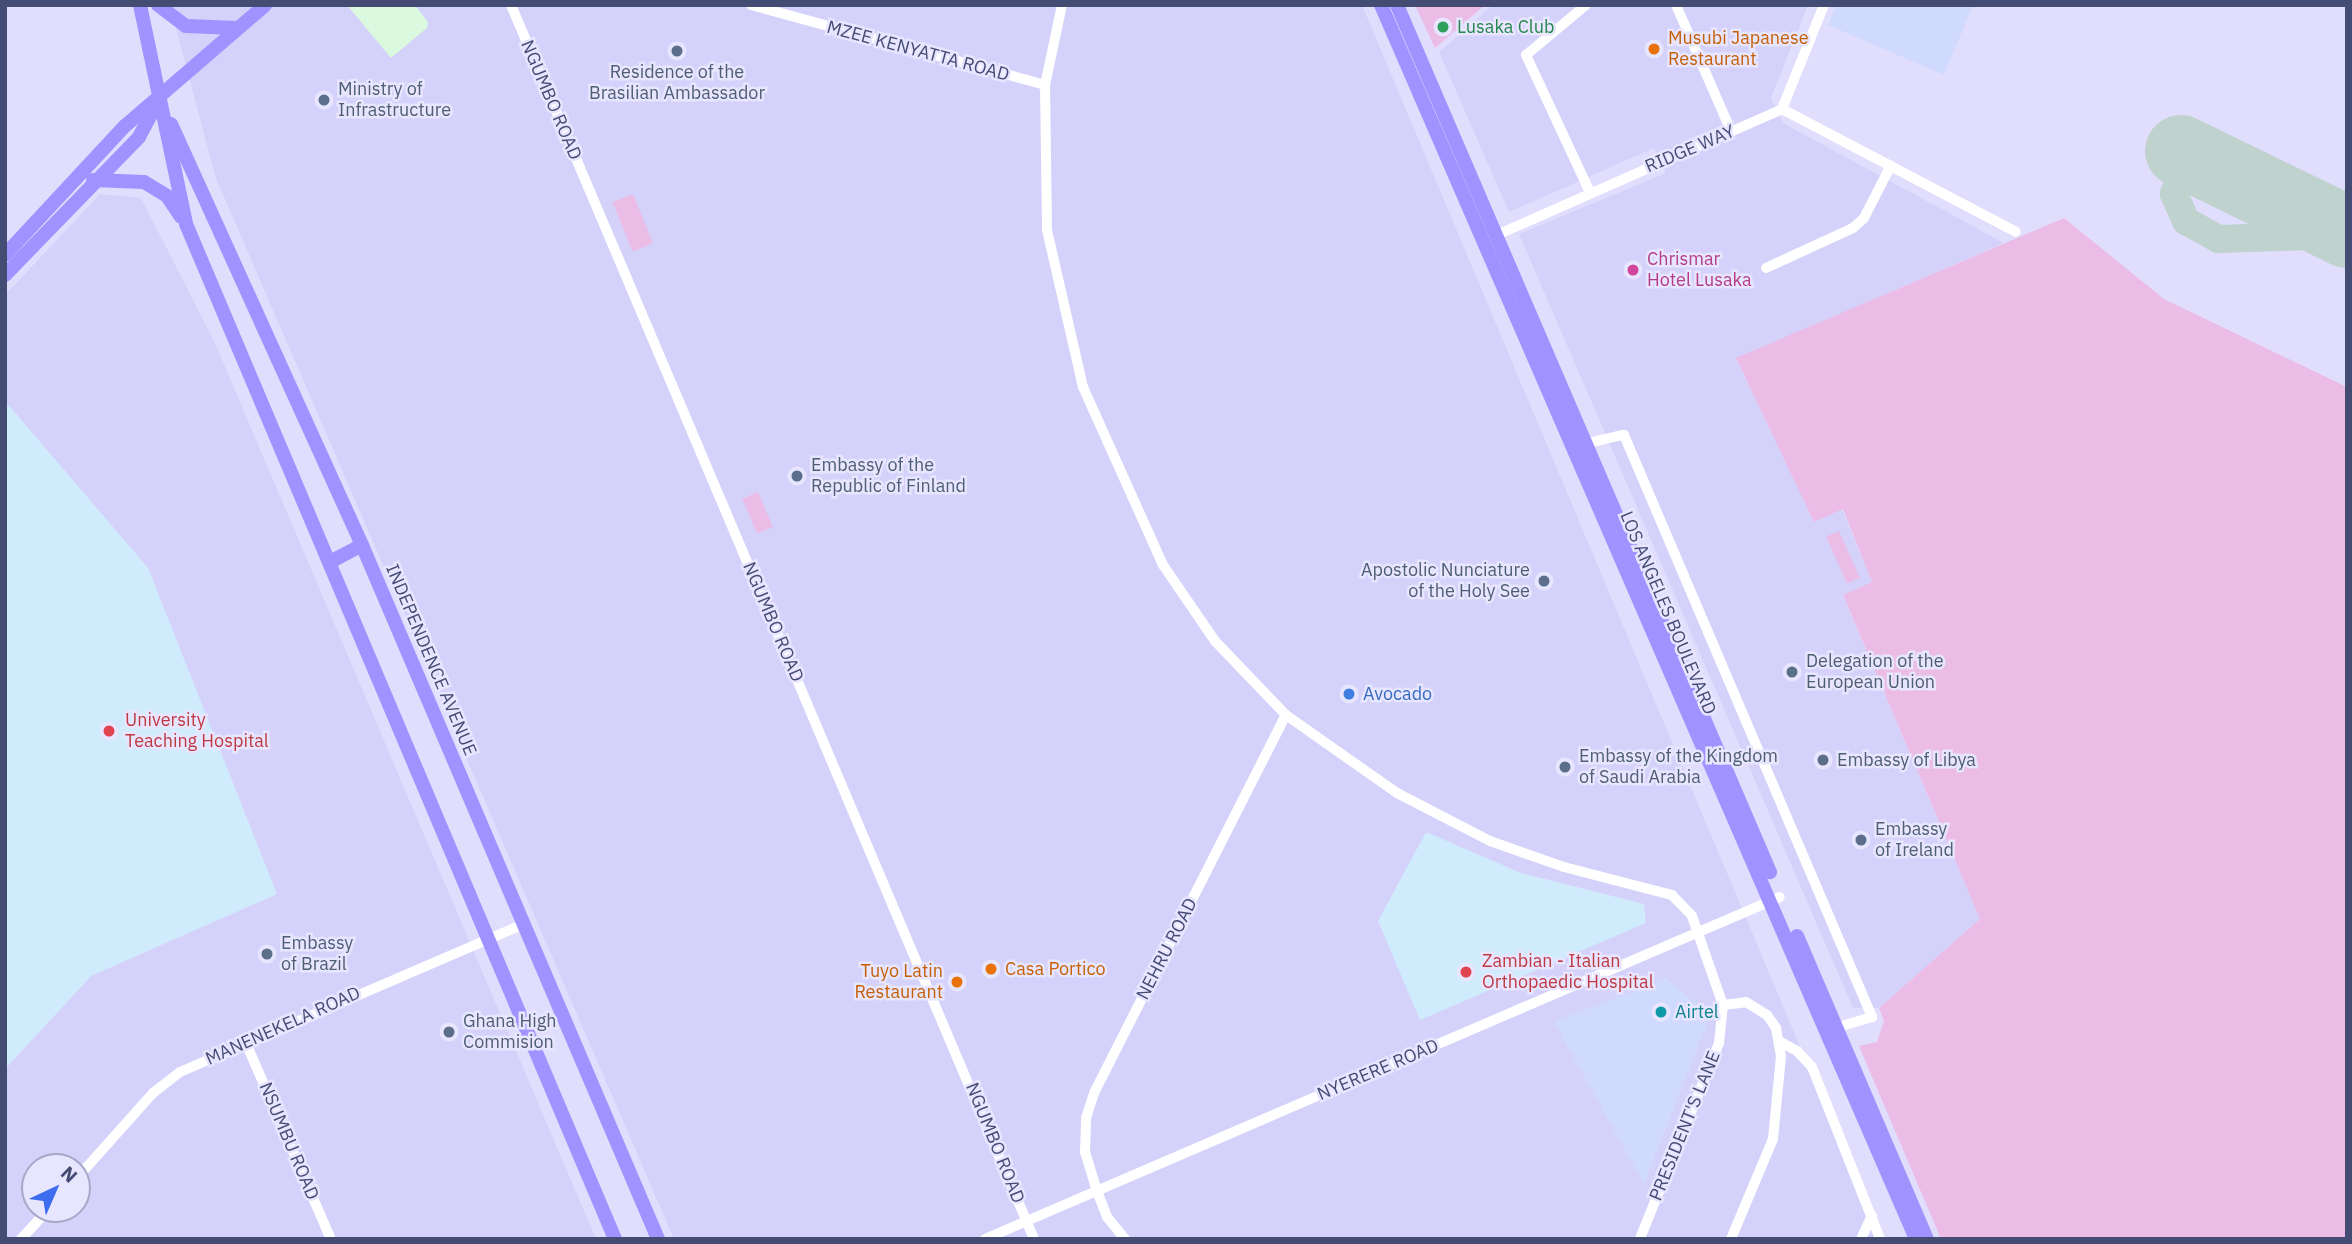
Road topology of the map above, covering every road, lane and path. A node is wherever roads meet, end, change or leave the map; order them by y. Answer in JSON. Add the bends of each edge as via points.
{"nodes":[{"id":1,"x":140,"y":5,"type":"edge"},
{"id":2,"x":158,"y":5,"type":"edge"},
{"id":3,"x":265,"y":5,"type":"edge"},
{"id":4,"x":511,"y":5,"type":"edge"},
{"id":5,"x":751,"y":5,"type":"edge"},
{"id":6,"x":1062,"y":5,"type":"edge"},
{"id":7,"x":1381,"y":5,"type":"edge"},
{"id":8,"x":1397,"y":5,"type":"edge"},
{"id":9,"x":1586,"y":5,"type":"edge"},
{"id":10,"x":1676,"y":5,"type":"edge"},
{"id":11,"x":1824,"y":5,"type":"edge"},
{"id":12,"x":768,"y":7,"type":"edge"},
{"id":13,"x":238,"y":28,"type":"junction"},
{"id":14,"x":1045,"y":85,"type":"junction"},
{"id":15,"x":159,"y":100,"type":"junction"},
{"id":16,"x":1782,"y":109,"type":"junction"},
{"id":17,"x":1731,"y":131,"type":"junction"},
{"id":18,"x":1891,"y":165,"type":"junction"},
{"id":19,"x":93,"y":180,"type":"junction"},
{"id":20,"x":1590,"y":192,"type":"junction"},
{"id":21,"x":186,"y":223,"type":"junction"},
{"id":22,"x":2016,"y":232,"type":"dead end"},
{"id":23,"x":1492,"y":238,"type":"junction"},
{"id":24,"x":5,"y":255,"type":"edge"},
{"id":25,"x":1766,"y":268,"type":"dead end"},
{"id":26,"x":5,"y":275,"type":"edge"},
{"id":27,"x":1588,"y":443,"type":"junction"},
{"id":28,"x":362,"y":545,"type":"junction"},
{"id":29,"x":330,"y":562,"type":"junction"},
{"id":30,"x":1286,"y":715,"type":"junction"},
{"id":31,"x":1776,"y":899,"type":"junction"},
{"id":32,"x":523,"y":924,"type":"junction"},
{"id":33,"x":1699,"y":932,"type":"junction"},
{"id":34,"x":489,"y":938,"type":"junction"},
{"id":35,"x":1723,"y":1004,"type":"junction"},
{"id":36,"x":1831,"y":1029,"type":"junction"},
{"id":37,"x":1779,"y":1041,"type":"junction"},
{"id":38,"x":246,"y":1043,"type":"junction"},
{"id":39,"x":91,"y":1163,"type":"edge"},
{"id":40,"x":1097,"y":1191,"type":"junction"},
{"id":41,"x":1872,"y":1215,"type":"junction"},
{"id":42,"x":1026,"y":1221,"type":"junction"},
{"id":43,"x":36,"y":1223,"type":"edge"},
{"id":44,"x":21,"y":1239,"type":"edge"},
{"id":45,"x":331,"y":1239,"type":"edge"},
{"id":46,"x":615,"y":1239,"type":"edge"},
{"id":47,"x":658,"y":1239,"type":"edge"},
{"id":48,"x":985,"y":1239,"type":"edge"},
{"id":49,"x":1034,"y":1239,"type":"edge"},
{"id":50,"x":1125,"y":1239,"type":"edge"},
{"id":51,"x":1640,"y":1239,"type":"edge"},
{"id":52,"x":1731,"y":1239,"type":"edge"},
{"id":53,"x":1861,"y":1239,"type":"edge"},
{"id":54,"x":1880,"y":1239,"type":"edge"},
{"id":55,"x":1916,"y":1239,"type":"edge"},
{"id":56,"x":1927,"y":1239,"type":"edge"}],
"edges":[{"from":1,"to":15,"type":"main road","name":"INDEPENDENCE AVENUE"},
{"from":2,"to":13,"type":"main road","via":[[186,26]]},
{"from":3,"to":13,"type":"main road"},
{"from":4,"to":42,"type":"street","name":"NGUMBO ROAD"},
{"from":5,"to":12,"type":"street","name":"MZEE KENYATTA ROAD"},
{"from":6,"to":14,"type":"street","name":"PRESIDENT'S LANE"},
{"from":7,"to":23,"type":"main road","name":"LOS ANGELES BOULEVARD"},
{"from":8,"to":23,"type":"main road","name":"LOS ANGELES BOULEVARD"},
{"from":9,"to":20,"type":"street","via":[[1526,55]]},
{"from":10,"to":17,"type":"street"},
{"from":11,"to":16,"type":"street"},
{"from":12,"to":14,"type":"street","name":"MZEE KENYATTA ROAD"},
{"from":13,"to":15,"type":"main road"},
{"from":14,"to":30,"type":"street","name":"PRESIDENT'S LANE","via":[[1047,230],[1083,387],[1163,565],[1214,641]]},
{"from":15,"to":19,"type":"main road","via":[[139,137]]},
{"from":15,"to":21,"type":"main road","name":"INDEPENDENCE AVENUE"},
{"from":15,"to":24,"type":"main road","via":[[125,127]]},
{"from":15,"to":28,"type":"main road","name":"INDEPENDENCE AVENUE"},
{"from":16,"to":17,"type":"street","name":"RIDGE WAY"},
{"from":16,"to":18,"type":"street"},
{"from":17,"to":20,"type":"street","name":"RIDGE WAY"},
{"from":18,"to":22,"type":"street"},
{"from":18,"to":25,"type":"street","via":[[1864,218],[1853,228]]},
{"from":19,"to":21,"type":"main road","via":[[134,180],[155,188]]},
{"from":19,"to":26,"type":"main road"},
{"from":20,"to":23,"type":"street","name":"RIDGE WAY"},
{"from":21,"to":29,"type":"main road","name":"INDEPENDENCE AVENUE"},
{"from":23,"to":27,"type":"main road","name":"LOS ANGELES BOULEVARD"},
{"from":23,"to":31,"type":"main road","name":"LOS ANGELES BOULEVARD"},
{"from":27,"to":31,"type":"main road","name":"LOS ANGELES BOULEVARD"},
{"from":27,"to":36,"type":"street","via":[[1624,435],[1872,1017]]},
{"from":28,"to":29,"type":"main road"},
{"from":28,"to":32,"type":"main road","name":"INDEPENDENCE AVENUE"},
{"from":29,"to":34,"type":"main road","name":"INDEPENDENCE AVENUE"},
{"from":30,"to":33,"type":"street","name":"PRESIDENT'S LANE","via":[[1354,765],[1441,819],[1564,867],[1672,895],[1685,905]]},
{"from":30,"to":40,"type":"street","name":"NEHRU ROAD","via":[[1094,1093],[1084,1138]]},
{"from":31,"to":33,"type":"street","name":"NYERERE ROAD"},
{"from":31,"to":36,"type":"main road","name":"LOS ANGELES BOULEVARD"},
{"from":32,"to":34,"type":"street","name":"MANENEKELA ROAD"},
{"from":32,"to":47,"type":"main road","name":"INDEPENDENCE AVENUE"},
{"from":33,"to":35,"type":"street","name":"PRESIDENT'S LANE"},
{"from":33,"to":40,"type":"street","name":"NYERERE ROAD"},
{"from":34,"to":38,"type":"street","name":"MANENEKELA ROAD"},
{"from":34,"to":46,"type":"main road","name":"INDEPENDENCE AVENUE"},
{"from":35,"to":37,"type":"street","via":[[1746,1002],[1767,1015]]},
{"from":35,"to":51,"type":"street","name":"PRESIDENT'S LANE","via":[[1719,1043]]},
{"from":36,"to":55,"type":"main road","name":"LOS ANGELES BOULEVARD"},
{"from":36,"to":56,"type":"main road","name":"LOS ANGELES BOULEVARD"},
{"from":37,"to":41,"type":"street","via":[[1812,1067]]},
{"from":37,"to":52,"type":"street","via":[[1773,1139]]},
{"from":38,"to":39,"type":"street","name":"MANENEKELA ROAD","via":[[166,1082]]},
{"from":38,"to":45,"type":"street","name":"NSUMBU ROAD"},
{"from":40,"to":42,"type":"street","name":"NYERERE ROAD"},
{"from":40,"to":50,"type":"street","name":"NEHRU ROAD","via":[[1107,1217]]},
{"from":41,"to":53,"type":"street"},
{"from":41,"to":54,"type":"street"},
{"from":42,"to":48,"type":"street","name":"NYERERE ROAD"},
{"from":42,"to":49,"type":"street","name":"NGUMBO ROAD"},
{"from":43,"to":44,"type":"street"}]}
